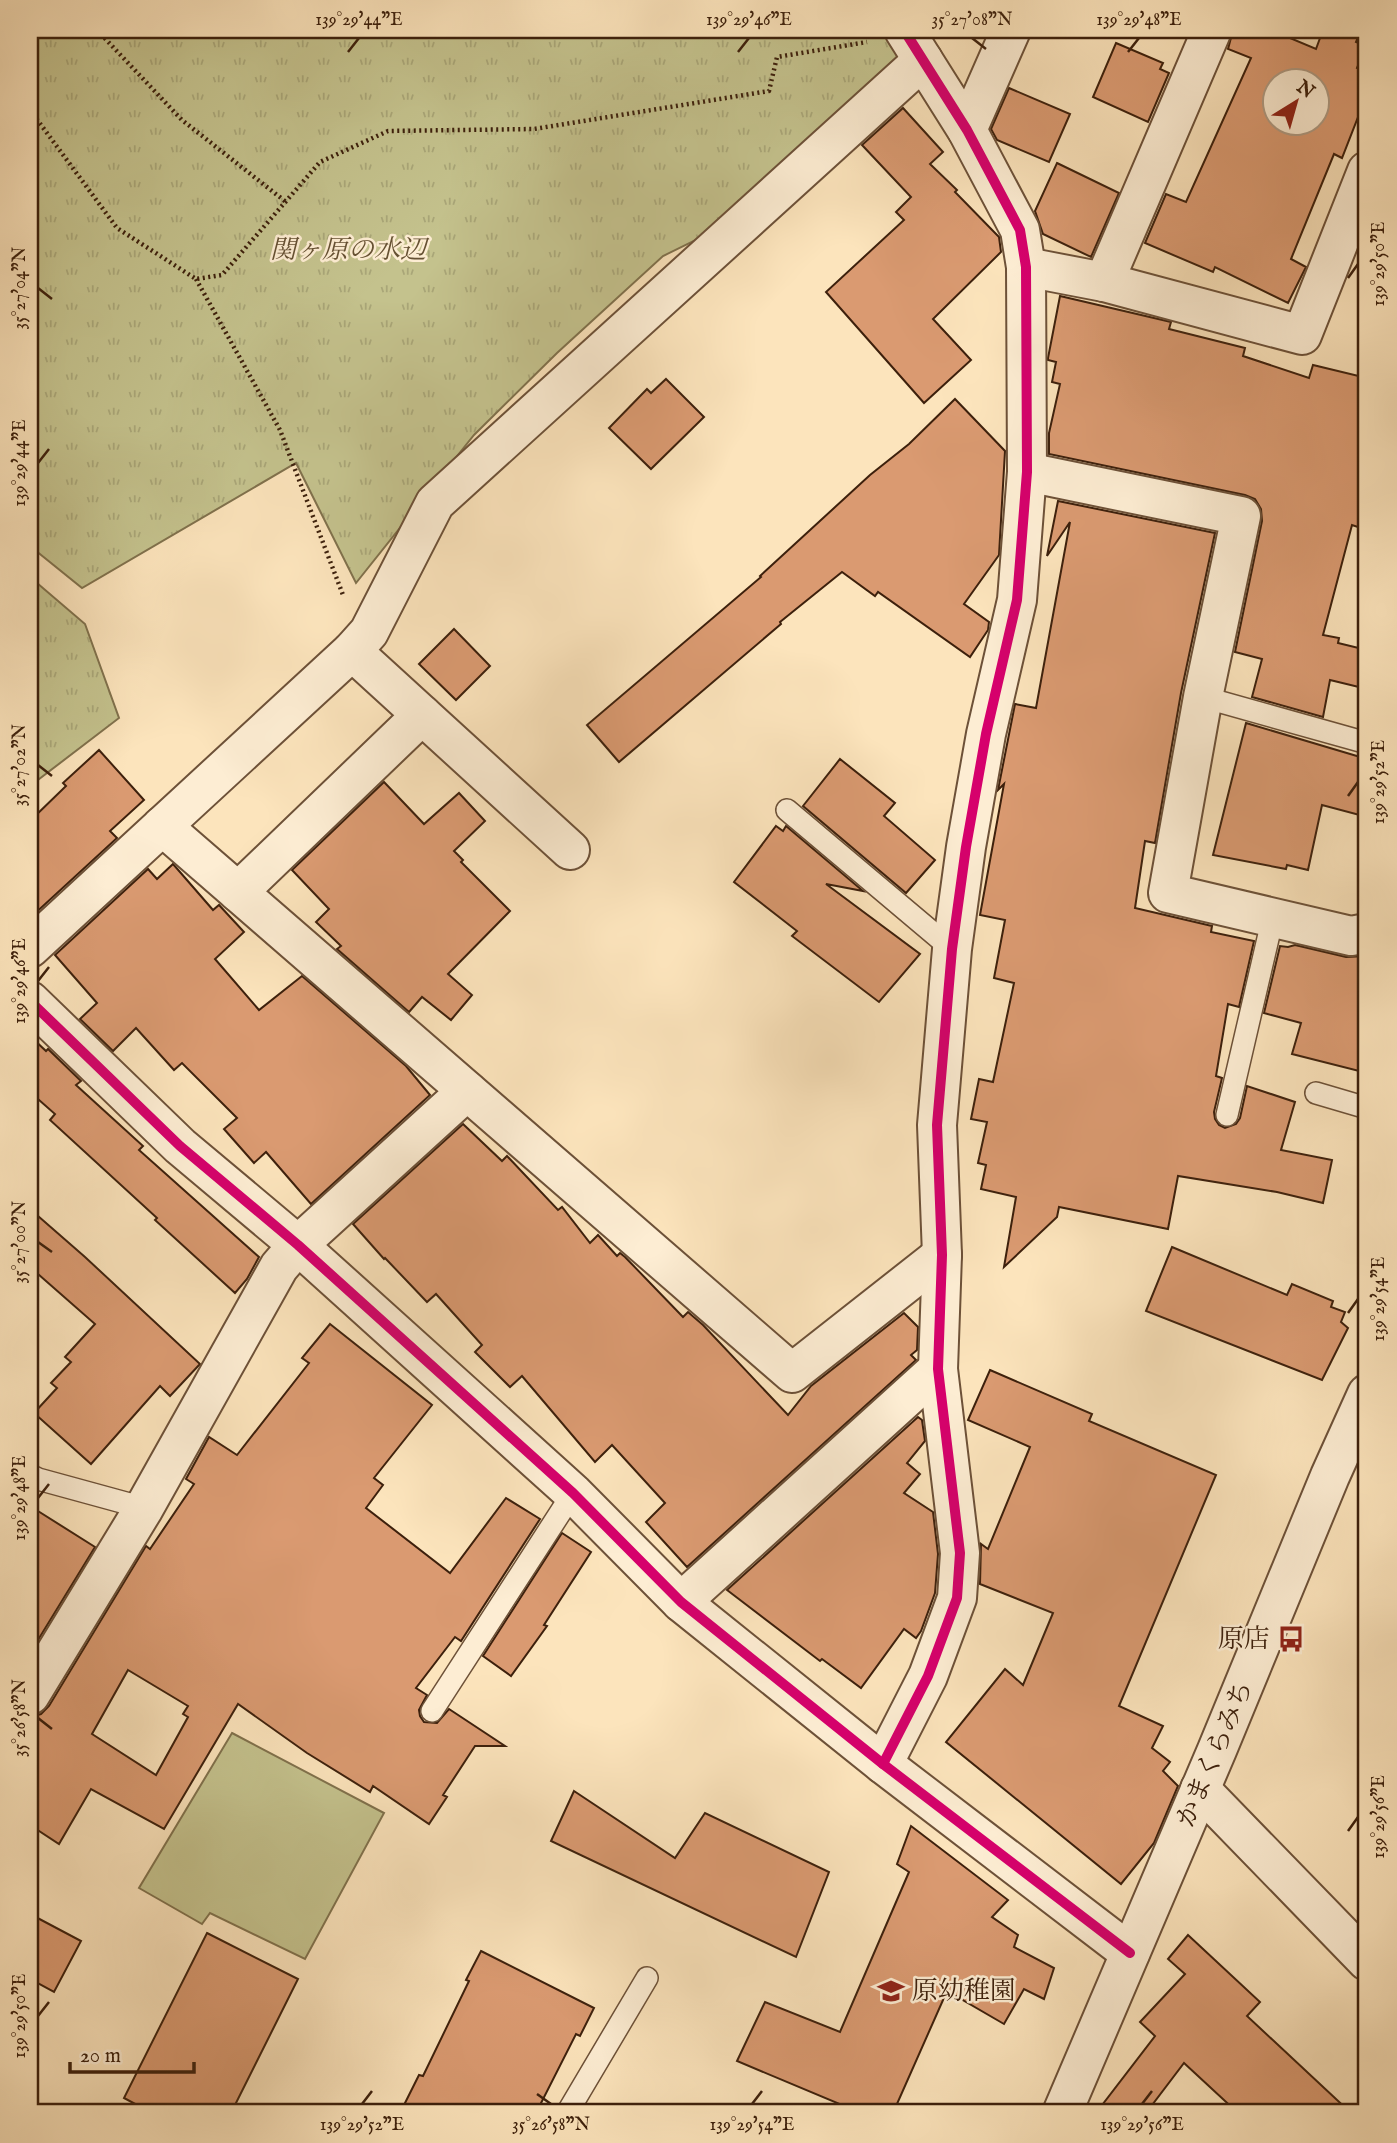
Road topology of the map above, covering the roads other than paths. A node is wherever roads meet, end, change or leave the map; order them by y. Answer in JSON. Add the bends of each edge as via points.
{"nodes":[{"id":1,"x":1011,"y":30,"type":"edge"},
{"id":2,"x":1212,"y":30,"type":"edge"},
{"id":3,"x":911,"y":42,"type":"edge"},
{"id":4,"x":967,"y":130,"type":"junction"},
{"id":5,"x":1367,"y":172,"type":"edge"},
{"id":6,"x":1026,"y":267,"type":"junction"},
{"id":7,"x":1104,"y":282,"type":"junction"},
{"id":8,"x":1027,"y":472,"type":"junction"},
{"id":9,"x":356,"y":646,"type":"junction"},
{"id":10,"x":1203,"y":697,"type":"junction"},
{"id":11,"x":422,"y":715,"type":"junction"},
{"id":12,"x":1367,"y":743,"type":"edge"},
{"id":13,"x":787,"y":810,"type":"dead end"},
{"id":14,"x":162,"y":826,"type":"junction"},
{"id":15,"x":570,"y":850,"type":"dead end"},
{"id":16,"x":238,"y":892,"type":"junction"},
{"id":17,"x":1273,"y":917,"type":"junction"},
{"id":18,"x":1367,"y":933,"type":"edge"},
{"id":19,"x":30,"y":948,"type":"edge"},
{"id":20,"x":952,"y":949,"type":"junction"},
{"id":21,"x":30,"y":1001,"type":"edge"},
{"id":22,"x":467,"y":1091,"type":"junction"},
{"id":23,"x":1316,"y":1093,"type":"dead end"},
{"id":24,"x":1367,"y":1108,"type":"edge"},
{"id":25,"x":1227,"y":1115,"type":"dead end"},
{"id":26,"x":298,"y":1245,"type":"junction"},
{"id":27,"x":942,"y":1255,"type":"junction"},
{"id":28,"x":939,"y":1369,"type":"junction"},
{"id":29,"x":1367,"y":1394,"type":"edge"},
{"id":30,"x":30,"y":1475,"type":"edge"},
{"id":31,"x":573,"y":1493,"type":"junction"},
{"id":32,"x":144,"y":1508,"type":"junction"},
{"id":33,"x":681,"y":1602,"type":"junction"},
{"id":34,"x":31,"y":1692,"type":"edge"},
{"id":35,"x":432,"y":1711,"type":"dead end"},
{"id":36,"x":883,"y":1765,"type":"junction"},
{"id":37,"x":1200,"y":1789,"type":"junction"},
{"id":38,"x":1130,"y":1953,"type":"junction"},
{"id":39,"x":1367,"y":1961,"type":"edge"},
{"id":40,"x":647,"y":1978,"type":"dead end"},
{"id":41,"x":566,"y":2113,"type":"edge"},
{"id":42,"x":1062,"y":2113,"type":"edge"}],
"edges":[{"from":1,"to":4,"type":"street"},
{"from":2,"to":7,"type":"street"},
{"from":3,"to":4,"type":"street"},
{"from":3,"to":9,"type":"street","via":[[435,503],[369,632]]},
{"from":4,"to":6,"type":"street","via":[[1020,230]]},
{"from":5,"to":7,"type":"street","via":[[1302,335]]},
{"from":6,"to":7,"type":"street"},
{"from":6,"to":8,"type":"street"},
{"from":8,"to":10,"type":"street","via":[[1241,516]]},
{"from":8,"to":20,"type":"street","via":[[1017,600],[982,760]]},
{"from":9,"to":11,"type":"street"},
{"from":9,"to":14,"type":"street"},
{"from":10,"to":12,"type":"lane"},
{"from":10,"to":17,"type":"street","via":[[1168,893]]},
{"from":11,"to":15,"type":"street"},
{"from":11,"to":16,"type":"street"},
{"from":13,"to":20,"type":"lane"},
{"from":14,"to":16,"type":"street"},
{"from":14,"to":19,"type":"street"},
{"from":16,"to":22,"type":"street"},
{"from":17,"to":18,"type":"street","via":[[1351,936]]},
{"from":17,"to":25,"type":"lane"},
{"from":20,"to":27,"type":"street","via":[[937,1125]]},
{"from":21,"to":26,"type":"street","via":[[180,1146]]},
{"from":22,"to":26,"type":"street"},
{"from":22,"to":27,"type":"street","via":[[792,1373]]},
{"from":23,"to":24,"type":"lane"},
{"from":26,"to":31,"type":"street"},
{"from":26,"to":32,"type":"street","via":[[279,1267]]},
{"from":27,"to":28,"type":"street"},
{"from":28,"to":33,"type":"street"},
{"from":28,"to":36,"type":"street","via":[[960,1553],[957,1598],[928,1676]]},
{"from":29,"to":37,"type":"street","name":"かまくらみち"},
{"from":30,"to":32,"type":"lane"},
{"from":31,"to":33,"type":"street"},
{"from":31,"to":35,"type":"lane"},
{"from":32,"to":34,"type":"street"},
{"from":33,"to":36,"type":"street"},
{"from":36,"to":38,"type":"street"},
{"from":37,"to":38,"type":"street","name":"かまくらみち"},
{"from":37,"to":39,"type":"street"},
{"from":38,"to":42,"type":"street","name":"かまくらみち"},
{"from":40,"to":41,"type":"lane"}]}
